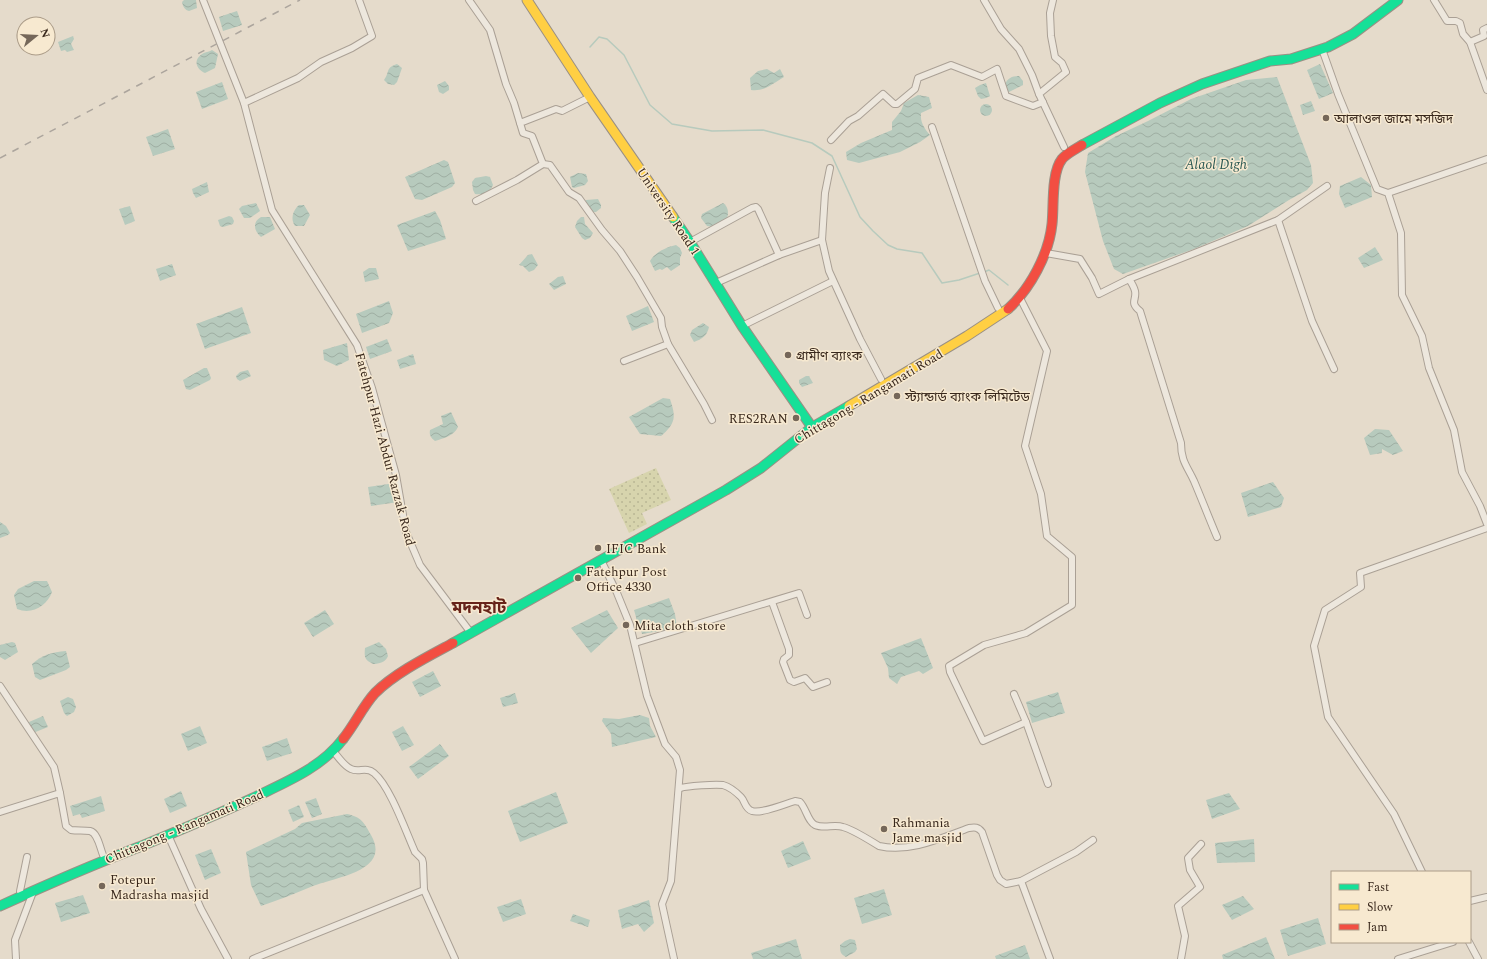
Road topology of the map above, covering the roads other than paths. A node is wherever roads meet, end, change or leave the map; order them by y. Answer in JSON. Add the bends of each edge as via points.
{"nodes":[{"id":1,"x":202,"y":0,"type":"edge"},
{"id":2,"x":358,"y":0,"type":"edge"},
{"id":3,"x":469,"y":0,"type":"edge"},
{"id":4,"x":528,"y":0,"type":"edge"},
{"id":5,"x":984,"y":0,"type":"edge"},
{"id":6,"x":1053,"y":0,"type":"edge"},
{"id":7,"x":1389,"y":0,"type":"edge"},
{"id":8,"x":1398,"y":0,"type":"edge"},
{"id":9,"x":1434,"y":0,"type":"edge"},
{"id":10,"x":1487,"y":28,"type":"edge"},
{"id":11,"x":1470,"y":42,"type":"junction"},
{"id":12,"x":1322,"y":49,"type":"junction"},
{"id":13,"x":1487,"y":90,"type":"edge"},
{"id":14,"x":1039,"y":94,"type":"junction"},
{"id":15,"x":590,"y":97,"type":"junction"},
{"id":16,"x":1043,"y":102,"type":"junction"},
{"id":17,"x":244,"y":103,"type":"junction"},
{"id":18,"x":520,"y":123,"type":"junction"},
{"id":19,"x":932,"y":127,"type":"dead end"},
{"id":20,"x":831,"y":140,"type":"dead end"},
{"id":21,"x":1064,"y":147,"type":"junction"},
{"id":22,"x":1487,"y":159,"type":"edge"},
{"id":23,"x":543,"y":164,"type":"junction"},
{"id":24,"x":830,"y":168,"type":"dead end"},
{"id":25,"x":1328,"y":186,"type":"dead end"},
{"id":26,"x":1388,"y":193,"type":"junction"},
{"id":27,"x":476,"y":201,"type":"dead end"},
{"id":28,"x":1278,"y":220,"type":"junction"},
{"id":29,"x":822,"y":240,"type":"junction"},
{"id":30,"x":690,"y":242,"type":"junction"},
{"id":31,"x":1046,"y":253,"type":"junction"},
{"id":32,"x":779,"y":255,"type":"junction"},
{"id":33,"x":1129,"y":279,"type":"junction"},
{"id":34,"x":833,"y":281,"type":"junction"},
{"id":35,"x":716,"y":282,"type":"junction"},
{"id":36,"x":1020,"y":298,"type":"junction"},
{"id":37,"x":998,"y":308,"type":"junction"},
{"id":38,"x":742,"y":326,"type":"junction"},
{"id":39,"x":668,"y":344,"type":"junction"},
{"id":40,"x":624,"y":361,"type":"dead end"},
{"id":41,"x":1334,"y":370,"type":"dead end"},
{"id":42,"x":881,"y":379,"type":"dead end"},
{"id":43,"x":712,"y":420,"type":"dead end"},
{"id":44,"x":809,"y":423,"type":"junction"},
{"id":45,"x":1487,"y":505,"type":"edge"},
{"id":46,"x":1480,"y":506,"type":"junction"},
{"id":47,"x":1487,"y":524,"type":"edge"},
{"id":48,"x":1487,"y":528,"type":"edge"},
{"id":49,"x":1217,"y":537,"type":"dead end"},
{"id":50,"x":601,"y":560,"type":"junction"},
{"id":51,"x":772,"y":602,"type":"junction"},
{"id":52,"x":807,"y":615,"type":"dead end"},
{"id":53,"x":468,"y":629,"type":"junction"},
{"id":54,"x":635,"y":643,"type":"junction"},
{"id":55,"x":827,"y":682,"type":"dead end"},
{"id":56,"x":0,"y":686,"type":"edge"},
{"id":57,"x":1014,"y":694,"type":"dead end"},
{"id":58,"x":1026,"y":722,"type":"junction"},
{"id":59,"x":334,"y":752,"type":"junction"},
{"id":60,"x":1048,"y":784,"type":"dead end"},
{"id":61,"x":680,"y":788,"type":"junction"},
{"id":62,"x":60,"y":793,"type":"junction"},
{"id":63,"x":0,"y":812,"type":"edge"},
{"id":64,"x":168,"y":835,"type":"junction"},
{"id":65,"x":1093,"y":840,"type":"dead end"},
{"id":66,"x":1202,"y":844,"type":"dead end"},
{"id":67,"x":103,"y":855,"type":"junction"},
{"id":68,"x":28,"y":857,"type":"dead end"},
{"id":69,"x":1422,"y":871,"type":"edge"},
{"id":70,"x":1021,"y":881,"type":"junction"},
{"id":71,"x":33,"y":890,"type":"junction"},
{"id":72,"x":424,"y":890,"type":"junction"},
{"id":73,"x":20,"y":891,"type":"junction"},
{"id":74,"x":1487,"y":897,"type":"edge"},
{"id":75,"x":0,"y":900,"type":"edge"},
{"id":76,"x":1471,"y":901,"type":"edge"},
{"id":77,"x":0,"y":906,"type":"edge"},
{"id":78,"x":1450,"y":943,"type":"edge"},
{"id":79,"x":1470,"y":943,"type":"edge"},
{"id":80,"x":16,"y":959,"type":"edge"},
{"id":81,"x":228,"y":959,"type":"edge"},
{"id":82,"x":254,"y":959,"type":"edge"},
{"id":83,"x":455,"y":959,"type":"edge"},
{"id":84,"x":674,"y":959,"type":"edge"},
{"id":85,"x":1050,"y":959,"type":"edge"},
{"id":86,"x":1181,"y":959,"type":"edge"},
{"id":87,"x":1398,"y":959,"type":"edge"},
{"id":88,"x":1478,"y":959,"type":"edge"}],
"edges":[{"from":1,"to":17,"type":"street","name":"Fatehpur Hazi Abdur Razzak Road"},
{"from":2,"to":17,"type":"street","via":[[372,36],[321,62],[298,78]]},
{"from":3,"to":18,"type":"street","via":[[490,30]]},
{"from":4,"to":15,"type":"main road","name":"University Road 1"},
{"from":5,"to":14,"type":"street","via":[[1001,29],[1019,49]]},
{"from":6,"to":14,"type":"street","via":[[1050,13],[1051,36],[1056,57],[1066,72]]},
{"from":7,"to":21,"type":"main road","name":"Chittagong - Rangamati Road","via":[[1348,30],[1321,43],[1298,51],[1264,56],[1211,74],[1166,94]]},
{"from":8,"to":12,"type":"main road","name":"Chittagong - Rangamati Road","via":[[1353,34]]},
{"from":9,"to":11,"type":"street","via":[[1448,22],[1460,23]]},
{"from":10,"to":11,"type":"street","via":[[1483,30],[1484,36]]},
{"from":11,"to":13,"type":"street"},
{"from":12,"to":26,"type":"street","via":[[1377,189]]},
{"from":12,"to":31,"type":"main road","name":"Chittagong - Rangamati Road","via":[[1291,59],[1254,66],[1202,84],[1160,103],[1065,156],[1056,173],[1052,226]]},
{"from":14,"to":16,"type":"street"},
{"from":15,"to":18,"type":"street","via":[[562,111],[556,109]]},
{"from":15,"to":30,"type":"main road","name":"University Road 1"},
{"from":16,"to":20,"type":"street","via":[[1033,106],[1006,96],[997,69],[982,77],[952,65],[918,78],[915,89],[897,104],[883,94],[849,121]]},
{"from":16,"to":21,"type":"street"},
{"from":17,"to":53,"type":"street","name":"Fatehpur Hazi Abdur Razzak Road","via":[[272,210],[358,345],[396,476],[406,532],[420,565]]},
{"from":18,"to":23,"type":"street","via":[[523,133],[532,136]]},
{"from":19,"to":37,"type":"street","via":[[985,281]]},
{"from":21,"to":37,"type":"main road","name":"Chittagong - Rangamati Road","via":[[1054,159],[1049,175],[1044,237],[1039,253],[1012,297]]},
{"from":22,"to":26,"type":"street"},
{"from":23,"to":27,"type":"street"},
{"from":23,"to":39,"type":"street","via":[[550,165],[569,192],[579,198],[620,251],[661,318]]},
{"from":24,"to":29,"type":"street","via":[[825,193]]},
{"from":25,"to":28,"type":"street"},
{"from":26,"to":46,"type":"street","via":[[1401,233],[1402,295],[1422,336],[1429,368],[1454,430],[1462,472]]},
{"from":28,"to":33,"type":"street"},
{"from":28,"to":41,"type":"street","via":[[1312,321]]},
{"from":29,"to":32,"type":"street"},
{"from":29,"to":34,"type":"street"},
{"from":30,"to":32,"type":"street","via":[[756,207]]},
{"from":30,"to":35,"type":"main road","name":"University Road 1"},
{"from":31,"to":33,"type":"street","via":[[1080,259],[1099,294]]},
{"from":31,"to":36,"type":"main road","name":"Chittagong - Rangamati Road"},
{"from":32,"to":35,"type":"street"},
{"from":33,"to":49,"type":"street","via":[[1135,291],[1133,301],[1140,311],[1181,443],[1181,455]]},
{"from":34,"to":38,"type":"street"},
{"from":34,"to":42,"type":"street"},
{"from":35,"to":38,"type":"main road","name":"University Road 1"},
{"from":36,"to":50,"type":"main road","name":"Chittagong - Rangamati Road","via":[[968,336],[811,428],[744,479]]},
{"from":36,"to":58,"type":"street","via":[[1047,351],[1025,446],[1041,494],[1047,536],[1072,557],[1072,605],[1026,632],[984,645],[949,666],[983,741]]},
{"from":37,"to":44,"type":"main road","name":"Chittagong - Rangamati Road","via":[[934,351]]},
{"from":38,"to":44,"type":"main road","name":"University Road 1"},
{"from":39,"to":40,"type":"street"},
{"from":39,"to":43,"type":"street"},
{"from":44,"to":53,"type":"main road","name":"Chittagong - Rangamati Road","via":[[740,478]]},
{"from":45,"to":46,"type":"street"},
{"from":46,"to":47,"type":"street"},
{"from":48,"to":69,"type":"street","via":[[1360,573],[1361,587],[1325,610],[1314,646],[1328,717],[1394,814]]},
{"from":50,"to":54,"type":"street","via":[[617,593]]},
{"from":50,"to":59,"type":"main road","name":"Chittagong - Rangamati Road","via":[[438,651],[385,686],[373,696]]},
{"from":51,"to":52,"type":"street","via":[[799,593]]},
{"from":51,"to":54,"type":"street"},
{"from":51,"to":55,"type":"street","via":[[789,649],[789,655],[783,662],[790,680],[794,682],[805,678],[813,687]]},
{"from":53,"to":67,"type":"main road","name":"Chittagong - Rangamati Road","via":[[410,661],[370,690],[332,743],[310,763],[208,812]]},
{"from":54,"to":61,"type":"street","via":[[650,703],[665,744],[676,757],[680,770]]},
{"from":56,"to":62,"type":"street","via":[[54,767]]},
{"from":57,"to":58,"type":"street"},
{"from":58,"to":60,"type":"street"},
{"from":59,"to":64,"type":"main road","name":"Chittagong - Rangamati Road","via":[[311,768],[236,806]]},
{"from":59,"to":72,"type":"street","via":[[352,770],[368,769],[375,773],[387,790],[415,852],[422,859]]},
{"from":61,"to":70,"type":"street","via":[[723,785],[733,789],[752,811],[800,802],[814,825],[844,827],[879,846],[886,847],[917,846],[975,827],[979,828],[1000,880],[1006,884]]},
{"from":61,"to":84,"type":"street","via":[[672,881],[662,904]]},
{"from":62,"to":63,"type":"street"},
{"from":62,"to":67,"type":"street","via":[[66,826],[71,830],[94,832]]},
{"from":64,"to":71,"type":"main road","name":"Chittagong - Rangamati Road"},
{"from":64,"to":81,"type":"street","via":[[201,909]]},
{"from":65,"to":70,"type":"street","via":[[1076,852]]},
{"from":66,"to":86,"type":"street","via":[[1188,858],[1190,870],[1200,888],[1178,906],[1185,936]]},
{"from":67,"to":73,"type":"main road","name":"Chittagong - Rangamati Road"},
{"from":68,"to":73,"type":"street"},
{"from":70,"to":85,"type":"street"},
{"from":71,"to":77,"type":"main road","name":"Chittagong - Rangamati Road"},
{"from":71,"to":80,"type":"street","via":[[15,940]]},
{"from":72,"to":82,"type":"street"},
{"from":72,"to":83,"type":"street"},
{"from":73,"to":75,"type":"main road","name":"Chittagong - Rangamati Road"},
{"from":74,"to":76,"type":"street"},
{"from":78,"to":87,"type":"street"},
{"from":79,"to":88,"type":"street"}]}
